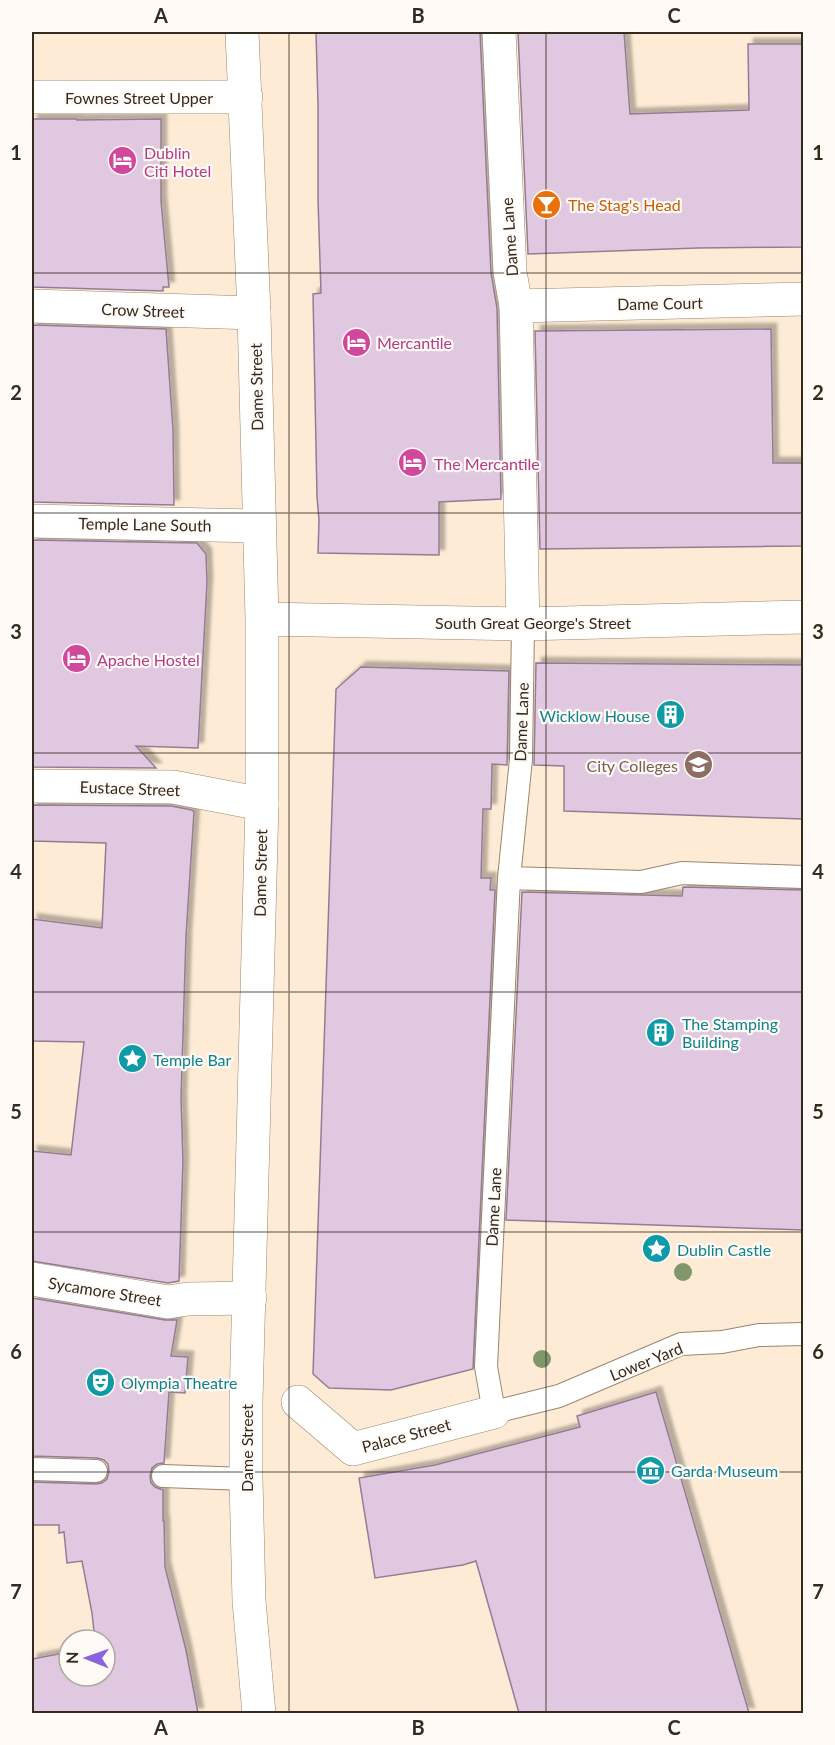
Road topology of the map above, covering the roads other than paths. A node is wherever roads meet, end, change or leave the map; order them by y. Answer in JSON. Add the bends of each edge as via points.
{"nodes":[{"id":1,"x":242,"y":32,"type":"edge"},
{"id":2,"x":499,"y":32,"type":"edge"},
{"id":3,"x":32,"y":97,"type":"edge"},
{"id":4,"x":246,"y":97,"type":"junction"},
{"id":5,"x":804,"y":299,"type":"edge"},
{"id":6,"x":32,"y":306,"type":"edge"},
{"id":7,"x":516,"y":306,"type":"junction"},
{"id":8,"x":254,"y":313,"type":"junction"},
{"id":9,"x":32,"y":521,"type":"edge"},
{"id":10,"x":259,"y":526,"type":"junction"},
{"id":11,"x":804,"y":618,"type":"edge"},
{"id":12,"x":262,"y":619,"type":"junction"},
{"id":13,"x":523,"y":624,"type":"junction"},
{"id":14,"x":32,"y":786,"type":"edge"},
{"id":15,"x":262,"y":804,"type":"junction"},
{"id":16,"x":509,"y":878,"type":"junction"},
{"id":17,"x":804,"y":878,"type":"edge"},
{"id":18,"x":32,"y":1279,"type":"edge"},
{"id":19,"x":250,"y":1298,"type":"junction"},
{"id":20,"x":804,"y":1334,"type":"edge"},
{"id":21,"x":298,"y":1402,"type":"dead end"},
{"id":22,"x":494,"y":1412,"type":"junction"},
{"id":23,"x":32,"y":1468,"type":"edge"},
{"id":24,"x":96,"y":1471,"type":"dead end"},
{"id":25,"x":163,"y":1476,"type":"dead end"},
{"id":26,"x":246,"y":1479,"type":"junction"},
{"id":27,"x":260,"y":1713,"type":"edge"}],
"edges":[{"from":1,"to":4,"type":"main road","name":"Dame Street"},
{"from":2,"to":7,"type":"main road","name":"Dame Lane","via":[[510,272]]},
{"from":3,"to":4,"type":"main road","name":"Fownes Street Upper"},
{"from":4,"to":8,"type":"main road","name":"Dame Street"},
{"from":5,"to":7,"type":"main road","name":"Dame Court"},
{"from":6,"to":8,"type":"main road","name":"Crow Street"},
{"from":7,"to":13,"type":"main road","name":"Dame Lane"},
{"from":8,"to":10,"type":"main road","name":"Dame Street"},
{"from":9,"to":10,"type":"main road","name":"Temple Lane South"},
{"from":10,"to":12,"type":"main road","name":"Dame Street"},
{"from":11,"to":13,"type":"main road","name":"South Great George's Street"},
{"from":12,"to":13,"type":"main road","name":"South Great George's Street"},
{"from":12,"to":15,"type":"main road","name":"Dame Street"},
{"from":13,"to":16,"type":"lane","name":"Dame Lane","via":[[521,759]]},
{"from":14,"to":15,"type":"main road","name":"Eustace Street","via":[[173,787]]},
{"from":15,"to":19,"type":"main road","name":"Dame Street"},
{"from":16,"to":17,"type":"lane","via":[[641,882],[682,873]]},
{"from":16,"to":22,"type":"lane","name":"Dame Lane","via":[[486,1367]]},
{"from":18,"to":19,"type":"main road","name":"Sycamore Street","via":[[168,1302]]},
{"from":19,"to":26,"type":"main road","name":"Dame Street"},
{"from":20,"to":22,"type":"lane","name":"Lower Yard","via":[[681,1344],[559,1396]]},
{"from":21,"to":22,"type":"main road","name":"Palace Street","via":[[353,1449]]},
{"from":23,"to":24,"type":"lane"},
{"from":25,"to":26,"type":"lane"},
{"from":26,"to":27,"type":"main road","name":"Dame Street","via":[[249,1601]]}]}
